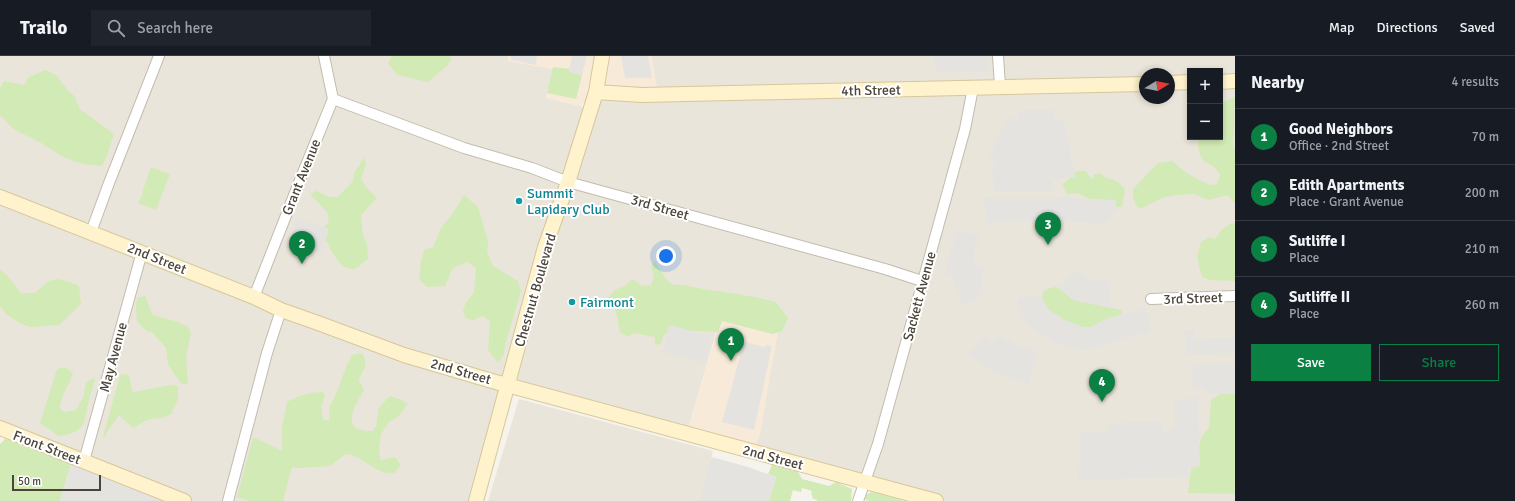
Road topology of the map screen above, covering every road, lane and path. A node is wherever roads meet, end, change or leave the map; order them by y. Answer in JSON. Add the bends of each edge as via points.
{"nodes":[{"id":1,"x":159,"y":56,"type":"edge"},
{"id":2,"x":324,"y":56,"type":"edge"},
{"id":3,"x":602,"y":56,"type":"edge"},
{"id":4,"x":998,"y":56,"type":"edge"},
{"id":5,"x":1235,"y":81,"type":"edge"},
{"id":6,"x":1187,"y":82,"type":"edge"},
{"id":7,"x":1223,"y":82,"type":"edge"},
{"id":8,"x":1175,"y":83,"type":"edge"},
{"id":9,"x":1139,"y":84,"type":"edge"},
{"id":10,"x":1000,"y":86,"type":"junction"},
{"id":11,"x":973,"y":88,"type":"junction"},
{"id":12,"x":596,"y":92,"type":"junction"},
{"id":13,"x":333,"y":98,"type":"junction"},
{"id":14,"x":568,"y":182,"type":"junction"},
{"id":15,"x":0,"y":197,"type":"edge"},
{"id":16,"x":91,"y":232,"type":"junction"},
{"id":17,"x":142,"y":252,"type":"junction"},
{"id":18,"x":922,"y":281,"type":"junction"},
{"id":19,"x":1235,"y":296,"type":"edge"},
{"id":20,"x":254,"y":297,"type":"junction"},
{"id":21,"x":1151,"y":299,"type":"dead end"},
{"id":22,"x":281,"y":310,"type":"junction"},
{"id":23,"x":508,"y":385,"type":"junction"},
{"id":24,"x":0,"y":428,"type":"edge"},
{"id":25,"x":84,"y":461,"type":"junction"},
{"id":26,"x":864,"y":482,"type":"junction"},
{"id":27,"x":184,"y":501,"type":"edge"},
{"id":28,"x":228,"y":501,"type":"edge"},
{"id":29,"x":476,"y":501,"type":"edge"},
{"id":30,"x":858,"y":501,"type":"edge"},
{"id":31,"x":936,"y":501,"type":"edge"}],
"edges":[{"from":1,"to":16,"type":"street"},
{"from":2,"to":13,"type":"street"},
{"from":3,"to":12,"type":"street","name":"Chestnut Boulevard"},
{"from":4,"to":10,"type":"street"},
{"from":5,"to":7,"type":"street"},
{"from":6,"to":8,"type":"street"},
{"from":9,"to":10,"type":"street","name":"4th Street"},
{"from":10,"to":11,"type":"street","name":"4th Street"},
{"from":11,"to":12,"type":"street","name":"4th Street","via":[[642,95]]},
{"from":11,"to":18,"type":"street","name":"Sackett Avenue","via":[[963,137]]},
{"from":12,"to":14,"type":"street","name":"Chestnut Boulevard"},
{"from":13,"to":14,"type":"street","name":"3rd Street","via":[[464,148],[532,168]]},
{"from":13,"to":20,"type":"street","name":"Grant Avenue"},
{"from":14,"to":18,"type":"street","name":"3rd Street"},
{"from":14,"to":23,"type":"street","name":"Chestnut Boulevard","via":[[545,247]]},
{"from":15,"to":16,"type":"street","name":"2nd Street"},
{"from":16,"to":17,"type":"street","name":"2nd Street"},
{"from":17,"to":20,"type":"street","name":"2nd Street"},
{"from":17,"to":25,"type":"street","name":"May Avenue"},
{"from":18,"to":26,"type":"street","name":"Sackett Avenue","via":[[878,444]]},
{"from":19,"to":21,"type":"street","name":"3rd Street"},
{"from":20,"to":22,"type":"street","name":"2nd Street"},
{"from":22,"to":23,"type":"street","name":"2nd Street","via":[[404,354]]},
{"from":22,"to":28,"type":"street"},
{"from":23,"to":26,"type":"street","name":"2nd Street"},
{"from":23,"to":29,"type":"street","name":"Chestnut Boulevard"},
{"from":24,"to":25,"type":"street","name":"Front Street"},
{"from":25,"to":27,"type":"street","name":"Front Street"},
{"from":26,"to":30,"type":"street","name":"Sackett Avenue"},
{"from":26,"to":31,"type":"street","name":"2nd Street"}]}
